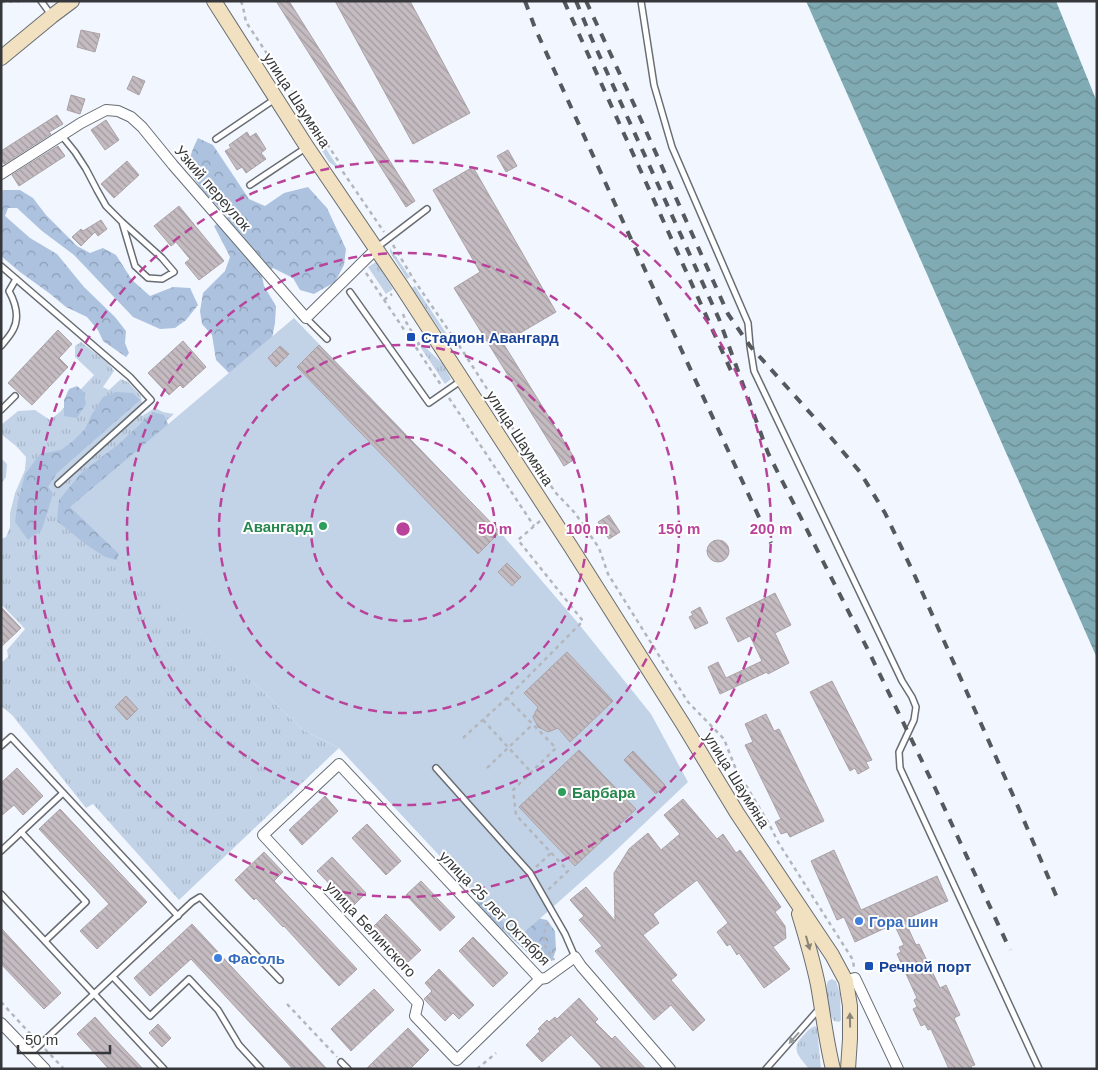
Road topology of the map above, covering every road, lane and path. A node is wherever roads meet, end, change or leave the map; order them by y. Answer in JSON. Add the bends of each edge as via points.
{"nodes":[{"id":1,"x":20,"y":1,"type":"edge"},
{"id":2,"x":41,"y":1,"type":"edge"},
{"id":3,"x":72,"y":1,"type":"edge"},
{"id":4,"x":214,"y":1,"type":"edge"},
{"id":5,"x":240,"y":1,"type":"edge"},
{"id":6,"x":641,"y":1,"type":"edge"},
{"id":7,"x":1,"y":2,"type":"edge"},
{"id":8,"x":52,"y":16,"type":"junction"},
{"id":9,"x":1,"y":58,"type":"edge"},
{"id":10,"x":276,"y":98,"type":"junction"},
{"id":11,"x":62,"y":136,"type":"junction"},
{"id":12,"x":216,"y":139,"type":"dead end"},
{"id":13,"x":307,"y":146,"type":"junction"},
{"id":14,"x":1,"y":174,"type":"edge"},
{"id":15,"x":250,"y":186,"type":"dead end"},
{"id":16,"x":427,"y":209,"type":"dead end"},
{"id":17,"x":122,"y":222,"type":"junction"},
{"id":18,"x":389,"y":238,"type":"junction"},
{"id":19,"x":376,"y":248,"type":"junction"},
{"id":20,"x":361,"y":264,"type":"junction"},
{"id":21,"x":1,"y":266,"type":"edge"},
{"id":22,"x":16,"y":279,"type":"junction"},
{"id":23,"x":350,"y":292,"type":"dead end"},
{"id":24,"x":394,"y":293,"type":"dead end"},
{"id":25,"x":384,"y":300,"type":"junction"},
{"id":26,"x":400,"y":307,"type":"dead end"},
{"id":27,"x":306,"y":318,"type":"junction"},
{"id":28,"x":328,"y":338,"type":"dead end"},
{"id":29,"x":1,"y":346,"type":"edge"},
{"id":30,"x":416,"y":346,"type":"junction"},
{"id":31,"x":462,"y":380,"type":"junction"},
{"id":32,"x":445,"y":392,"type":"junction"},
{"id":33,"x":14,"y":396,"type":"dead end"},
{"id":34,"x":1,"y":410,"type":"edge"},
{"id":35,"x":58,"y":484,"type":"dead end"},
{"id":36,"x":549,"y":513,"type":"junction"},
{"id":37,"x":534,"y":526,"type":"junction"},
{"id":38,"x":507,"y":698,"type":"junction"},
{"id":39,"x":482,"y":720,"type":"junction"},
{"id":40,"x":533,"y":724,"type":"junction"},
{"id":41,"x":463,"y":738,"type":"dead end"},
{"id":42,"x":1,"y":746,"type":"edge"},
{"id":43,"x":508,"y":748,"type":"junction"},
{"id":44,"x":436,"y":768,"type":"dead end"},
{"id":45,"x":487,"y":768,"type":"dead end"},
{"id":46,"x":531,"y":772,"type":"junction"},
{"id":47,"x":360,"y":787,"type":"joint"},
{"id":48,"x":63,"y":793,"type":"junction"},
{"id":49,"x":21,"y":832,"type":"junction"},
{"id":50,"x":1,"y":851,"type":"edge"},
{"id":51,"x":551,"y":853,"type":"junction"},
{"id":52,"x":530,"y":872,"type":"junction"},
{"id":53,"x":1,"y":894,"type":"edge"},
{"id":54,"x":543,"y":894,"type":"junction"},
{"id":55,"x":794,"y":897,"type":"junction"},
{"id":56,"x":178,"y":916,"type":"junction"},
{"id":57,"x":555,"y":916,"type":"junction"},
{"id":58,"x":45,"y":941,"type":"junction"},
{"id":59,"x":574,"y":957,"type":"junction"},
{"id":60,"x":560,"y":968,"type":"junction"},
{"id":61,"x":113,"y":977,"type":"junction"},
{"id":62,"x":540,"y":979,"type":"junction"},
{"id":63,"x":280,"y":980,"type":"dead end"},
{"id":64,"x":850,"y":980,"type":"junction"},
{"id":65,"x":818,"y":985,"type":"junction"},
{"id":66,"x":94,"y":994,"type":"junction"},
{"id":67,"x":1,"y":1002,"type":"edge"},
{"id":68,"x":287,"y":1004,"type":"dead end"},
{"id":69,"x":821,"y":1007,"type":"junction"},
{"id":70,"x":1,"y":1023,"type":"edge"},
{"id":71,"x":40,"y":1044,"type":"junction"},
{"id":72,"x":496,"y":1053,"type":"dead end"},
{"id":73,"x":30,"y":1054,"type":"junction"},
{"id":74,"x":341,"y":1062,"type":"joint"},
{"id":75,"x":45,"y":1069,"type":"edge"},
{"id":76,"x":64,"y":1069,"type":"edge"},
{"id":77,"x":164,"y":1069,"type":"edge"},
{"id":78,"x":261,"y":1069,"type":"edge"},
{"id":79,"x":348,"y":1069,"type":"edge"},
{"id":80,"x":477,"y":1069,"type":"edge"},
{"id":81,"x":670,"y":1069,"type":"edge"},
{"id":82,"x":766,"y":1069,"type":"edge"},
{"id":83,"x":833,"y":1069,"type":"edge"},
{"id":84,"x":848,"y":1069,"type":"edge"},
{"id":85,"x":898,"y":1069,"type":"edge"},
{"id":86,"x":1039,"y":1069,"type":"edge"}],
"edges":[{"from":1,"to":7,"type":"path"},
{"from":2,"to":8,"type":"lane"},
{"from":3,"to":8,"type":"main road"},
{"from":4,"to":10,"type":"main road","name":"улица Шаумяна"},
{"from":5,"to":18,"type":"path","via":[[246,22]]},
{"from":6,"to":86,"type":"lane","via":[[654,85],[672,147],[748,323],[754,371],[916,707],[914,720],[899,752],[900,768]]},
{"from":8,"to":9,"type":"main road"},
{"from":10,"to":12,"type":"lane"},
{"from":10,"to":13,"type":"main road","name":"улица Шаумяна"},
{"from":11,"to":14,"type":"street","name":"Узкий переулок"},
{"from":11,"to":17,"type":"lane","via":[[86,169],[106,206]]},
{"from":11,"to":27,"type":"street","name":"Узкий переулок","via":[[106,110],[130,117]]},
{"from":13,"to":15,"type":"lane"},
{"from":13,"to":19,"type":"main road","name":"улица Шаумяна"},
{"from":16,"to":18,"type":"lane"},
{"from":17,"to":17,"type":"lane","via":[[135,266],[148,278],[162,279],[174,272]]},
{"from":18,"to":19,"type":"lane"},
{"from":18,"to":64,"type":"path","via":[[554,492],[575,513],[599,548],[608,574],[688,702],[724,739],[735,768],[778,842],[854,960]]},
{"from":19,"to":20,"type":"street"},
{"from":19,"to":31,"type":"main road","name":"улица Шаумяна"},
{"from":20,"to":25,"type":"path"},
{"from":20,"to":27,"type":"street"},
{"from":21,"to":22,"type":"lane"},
{"from":22,"to":29,"type":"lane","via":[[9,291],[17,312],[14,328]]},
{"from":22,"to":35,"type":"lane","via":[[130,377],[151,400]]},
{"from":23,"to":32,"type":"lane","via":[[429,404]]},
{"from":24,"to":25,"type":"path"},
{"from":25,"to":30,"type":"path"},
{"from":26,"to":30,"type":"path","via":[[419,344]]},
{"from":27,"to":28,"type":"lane"},
{"from":30,"to":32,"type":"path"},
{"from":31,"to":32,"type":"lane"},
{"from":31,"to":36,"type":"main road","name":"улица Шаумяна"},
{"from":32,"to":37,"type":"path"},
{"from":33,"to":34,"type":"lane"},
{"from":36,"to":37,"type":"path"},
{"from":36,"to":55,"type":"main road","name":"улица Шаумяна","via":[[737,813]]},
{"from":37,"to":38,"type":"path","via":[[518,540],[583,621]]},
{"from":38,"to":39,"type":"path"},
{"from":38,"to":40,"type":"path"},
{"from":39,"to":41,"type":"path"},
{"from":39,"to":43,"type":"path"},
{"from":40,"to":43,"type":"path"},
{"from":40,"to":46,"type":"path","via":[[556,748]]},
{"from":42,"to":48,"type":"lane","via":[[11,737]]},
{"from":43,"to":45,"type":"path"},
{"from":43,"to":46,"type":"path"},
{"from":44,"to":52,"type":"lane"},
{"from":46,"to":51,"type":"path","via":[[513,790],[516,815]]},
{"from":47,"to":62,"type":"street","name":"улица 25 лет Октября"},
{"from":47,"to":62,"type":"street","name":"улица Белинского","via":[[339,764],[263,836],[418,1003],[414,1016],[457,1060]]},
{"from":48,"to":49,"type":"lane"},
{"from":48,"to":56,"type":"lane"},
{"from":49,"to":50,"type":"lane"},
{"from":49,"to":58,"type":"lane","via":[[86,902]]},
{"from":51,"to":52,"type":"path"},
{"from":51,"to":54,"type":"path","via":[[568,871]]},
{"from":52,"to":54,"type":"lane"},
{"from":53,"to":58,"type":"lane"},
{"from":54,"to":57,"type":"lane"},
{"from":55,"to":64,"type":"main road","name":"улица Шаумяна"},
{"from":55,"to":65,"type":"main road","name":"улица Шаумяна","one_way":true},
{"from":56,"to":61,"type":"lane"},
{"from":56,"to":63,"type":"lane","via":[[200,897]]},
{"from":57,"to":59,"type":"lane"},
{"from":57,"to":60,"type":"path","via":[[545,926],[544,944]]},
{"from":58,"to":66,"type":"lane"},
{"from":59,"to":60,"type":"street","name":"улица 25 лет Октября"},
{"from":59,"to":81,"type":"street","name":"улица 25 лет Октября"},
{"from":60,"to":62,"type":"street","name":"улица 25 лет Октября"},
{"from":61,"to":66,"type":"lane"},
{"from":61,"to":78,"type":"lane","via":[[150,1016],[189,979],[218,1010],[239,1045]]},
{"from":64,"to":65,"type":"main road","via":[[835,975],[825,976]]},
{"from":84,"to":64,"type":"main road","name":"улица Шаумяна","one_way":true},
{"from":64,"to":85,"type":"street"},
{"from":65,"to":69,"type":"main road","name":"улица Шаумяна"},
{"from":66,"to":71,"type":"lane"},
{"from":66,"to":77,"type":"lane"},
{"from":67,"to":71,"type":"path"},
{"from":68,"to":74,"type":"path"},
{"from":69,"to":82,"type":"lane","one_way":true},
{"from":69,"to":83,"type":"main road","name":"улица Шаумяна"},
{"from":70,"to":73,"type":"street"},
{"from":71,"to":73,"type":"lane"},
{"from":71,"to":76,"type":"path"},
{"from":72,"to":80,"type":"path"},
{"from":73,"to":75,"type":"street"},
{"from":74,"to":79,"type":"lane"}]}
